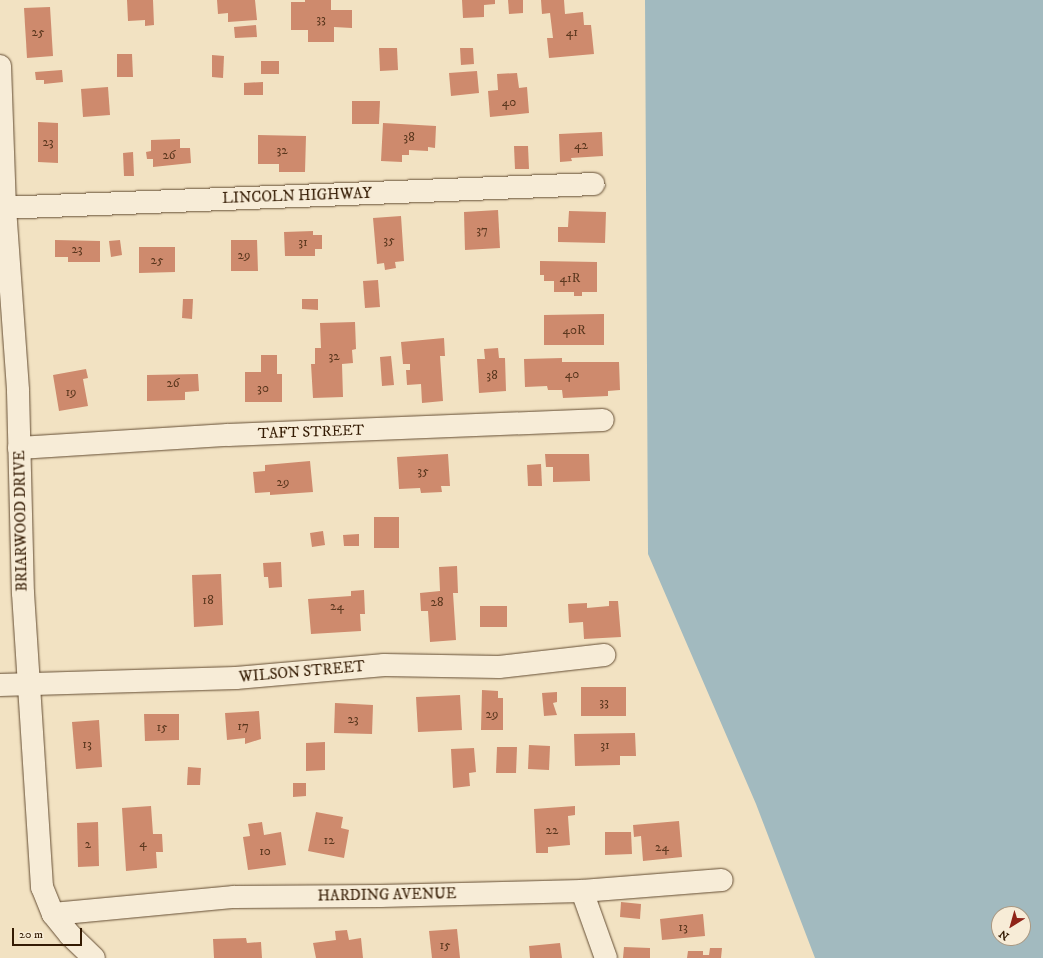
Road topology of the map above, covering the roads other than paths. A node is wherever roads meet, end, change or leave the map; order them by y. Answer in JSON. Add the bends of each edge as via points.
{"nodes":[{"id":1,"x":0,"y":66,"type":"edge"},
{"id":2,"x":594,"y":184,"type":"dead end"},
{"id":3,"x":3,"y":208,"type":"edge"},
{"id":4,"x":603,"y":420,"type":"dead end"},
{"id":5,"x":19,"y":448,"type":"junction"},
{"id":6,"x":604,"y":655,"type":"dead end"},
{"id":7,"x":28,"y":684,"type":"junction"},
{"id":8,"x":0,"y":685,"type":"edge"},
{"id":9,"x":722,"y":880,"type":"dead end"},
{"id":10,"x":582,"y":891,"type":"junction"},
{"id":11,"x":53,"y":914,"type":"junction"},
{"id":12,"x":94,"y":958,"type":"edge"},
{"id":13,"x":606,"y":958,"type":"edge"}],
"edges":[{"from":1,"to":3,"type":"street","name":"BRIARWOOD DRIVE"},
{"from":2,"to":3,"type":"street","name":"LINCOLN HIGHWAY"},
{"from":3,"to":5,"type":"street","name":"BRIARWOOD DRIVE","via":[[18,391]]},
{"from":4,"to":5,"type":"street","name":"TAFT STREET","via":[[228,435]]},
{"from":5,"to":7,"type":"street","name":"BRIARWOOD DRIVE"},
{"from":6,"to":7,"type":"street","name":"WILSON STREET","via":[[499,667],[384,665],[236,678]]},
{"from":7,"to":8,"type":"street","name":"WILSON STREET"},
{"from":7,"to":11,"type":"street","name":"BRIARWOOD DRIVE","via":[[42,887]]},
{"from":9,"to":10,"type":"street","name":"HARDING AVENUE"},
{"from":10,"to":11,"type":"street","name":"HARDING AVENUE","via":[[234,897]]},
{"from":10,"to":13,"type":"street"},
{"from":11,"to":12,"type":"street","name":"BRIARWOOD DRIVE"}]}
